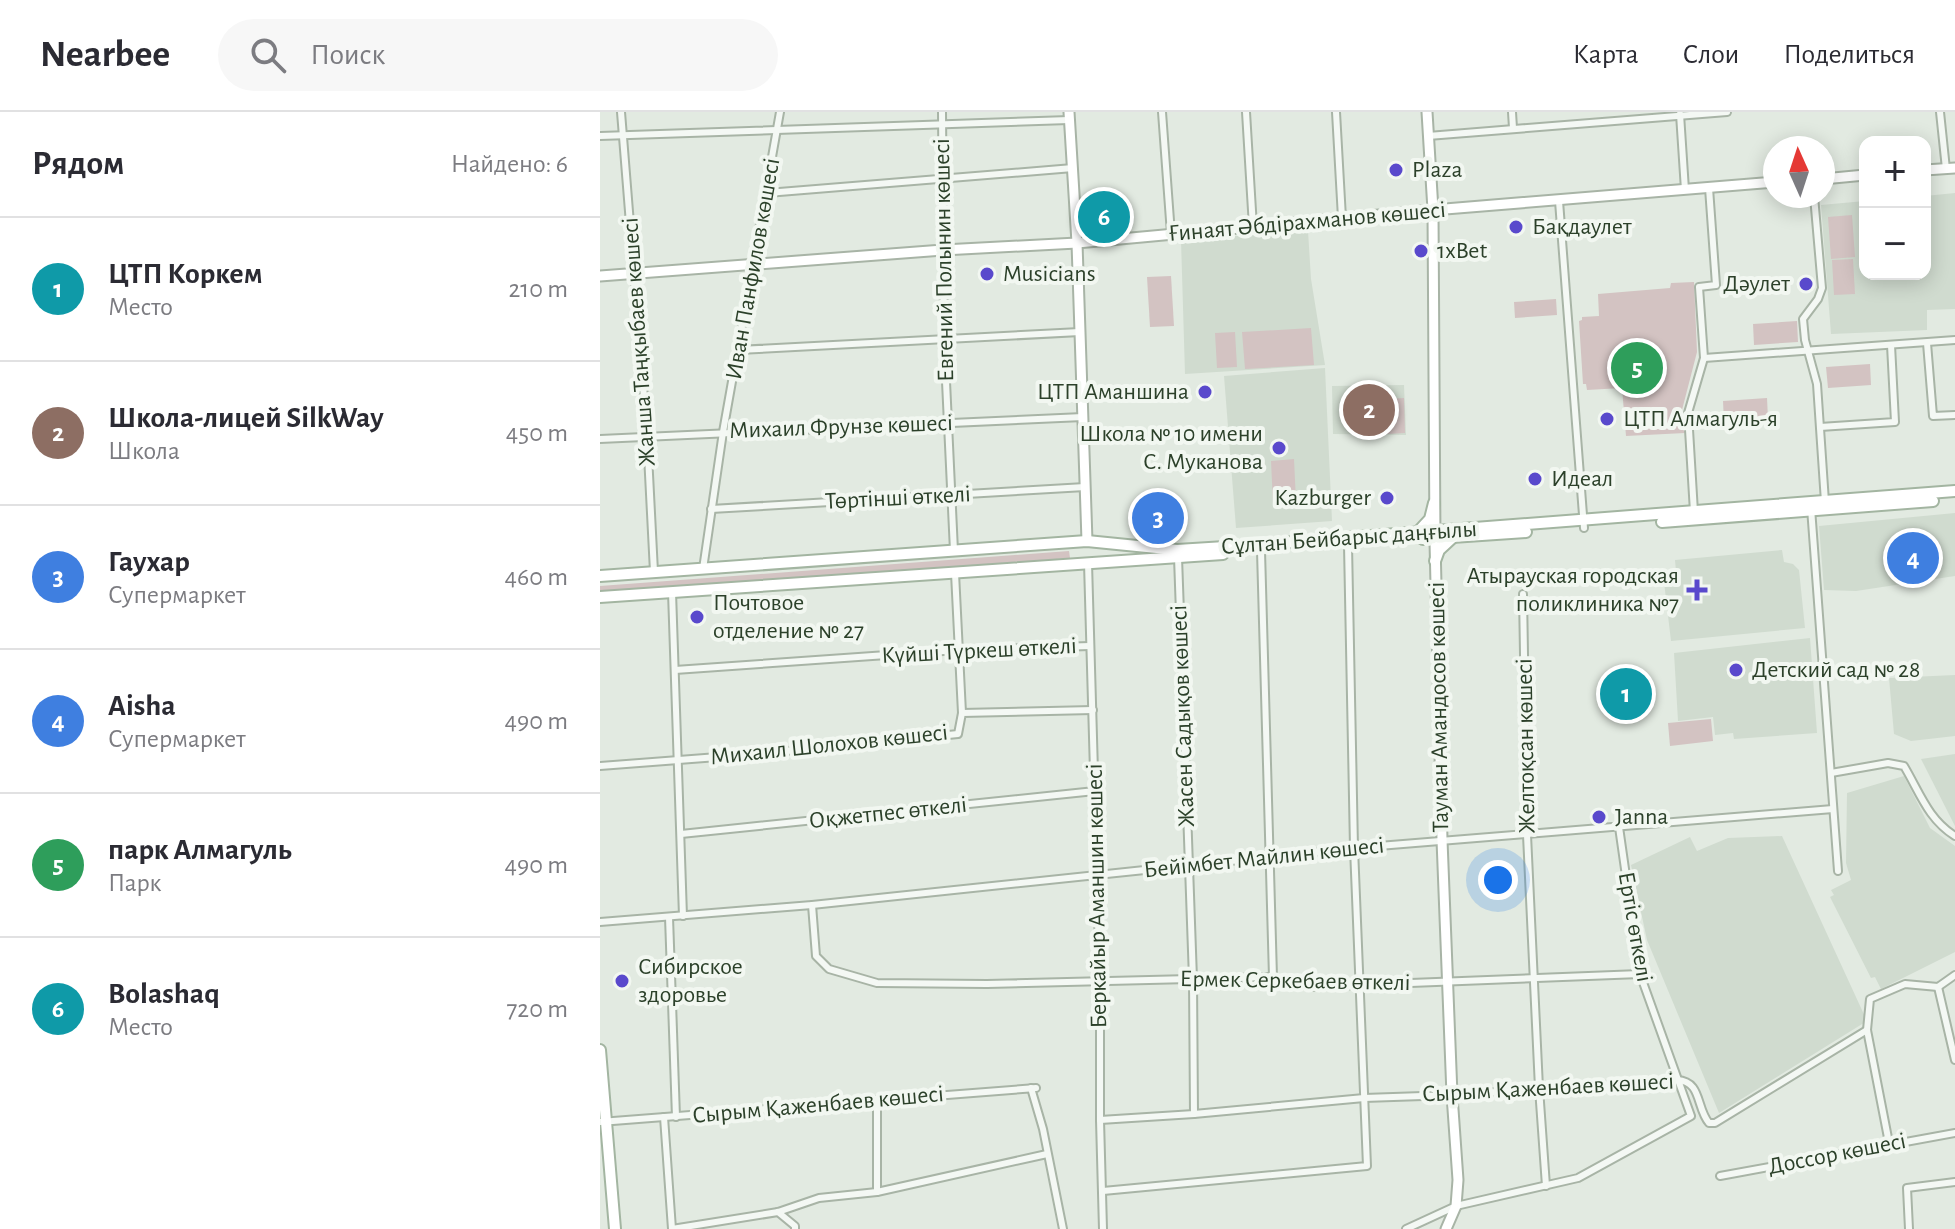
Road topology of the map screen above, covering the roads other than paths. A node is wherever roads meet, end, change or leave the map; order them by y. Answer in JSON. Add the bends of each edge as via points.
{"nodes":[{"id":1,"x":621,"y":112,"type":"edge"},
{"id":2,"x":780,"y":112,"type":"edge"},
{"id":3,"x":942,"y":112,"type":"edge"},
{"id":4,"x":1162,"y":112,"type":"edge"},
{"id":5,"x":1246,"y":112,"type":"edge"},
{"id":6,"x":1336,"y":112,"type":"edge"},
{"id":7,"x":1427,"y":112,"type":"edge"},
{"id":8,"x":1512,"y":112,"type":"edge"},
{"id":9,"x":1595,"y":112,"type":"edge"},
{"id":10,"x":1727,"y":112,"type":"edge"},
{"id":11,"x":1940,"y":112,"type":"edge"},
{"id":12,"x":1680,"y":114,"type":"edge"},
{"id":13,"x":1069,"y":116,"type":"edge"},
{"id":14,"x":1596,"y":122,"type":"junction"},
{"id":15,"x":942,"y":125,"type":"junction"},
{"id":16,"x":777,"y":128,"type":"junction"},
{"id":17,"x":1513,"y":128,"type":"junction"},
{"id":18,"x":624,"y":134,"type":"junction"},
{"id":19,"x":600,"y":136,"type":"edge"},
{"id":20,"x":1428,"y":136,"type":"junction"},
{"id":21,"x":1073,"y":168,"type":"junction"},
{"id":22,"x":1950,"y":168,"type":"edge"},
{"id":23,"x":1859,"y":176,"type":"edge"},
{"id":24,"x":942,"y":178,"type":"junction"},
{"id":25,"x":1835,"y":178,"type":"edge"},
{"id":26,"x":1763,"y":183,"type":"edge"},
{"id":27,"x":1709,"y":188,"type":"junction"},
{"id":28,"x":1685,"y":190,"type":"junction"},
{"id":29,"x":767,"y":193,"type":"junction"},
{"id":30,"x":1559,"y":201,"type":"junction"},
{"id":31,"x":1815,"y":208,"type":"edge"},
{"id":32,"x":1433,"y":210,"type":"junction"},
{"id":33,"x":1342,"y":218,"type":"junction"},
{"id":34,"x":1253,"y":227,"type":"junction"},
{"id":35,"x":1171,"y":234,"type":"junction"},
{"id":36,"x":1077,"y":243,"type":"junction"},
{"id":37,"x":943,"y":250,"type":"junction"},
{"id":38,"x":754,"y":264,"type":"junction"},
{"id":39,"x":633,"y":274,"type":"junction"},
{"id":40,"x":600,"y":276,"type":"edge"},
{"id":41,"x":1080,"y":332,"type":"junction"},
{"id":42,"x":944,"y":339,"type":"junction"},
{"id":43,"x":1955,"y":340,"type":"edge"},
{"id":44,"x":1927,"y":343,"type":"junction"},
{"id":45,"x":1891,"y":345,"type":"junction"},
{"id":46,"x":738,"y":350,"type":"junction"},
{"id":47,"x":1809,"y":350,"type":"junction"},
{"id":48,"x":1704,"y":358,"type":"junction"},
{"id":49,"x":1955,"y":415,"type":"edge"},
{"id":50,"x":1083,"y":417,"type":"junction"},
{"id":51,"x":948,"y":422,"type":"junction"},
{"id":52,"x":1820,"y":427,"type":"junction"},
{"id":53,"x":723,"y":432,"type":"junction"},
{"id":54,"x":647,"y":435,"type":"junction"},
{"id":55,"x":600,"y":439,"type":"edge"},
{"id":56,"x":1085,"y":487,"type":"junction"},
{"id":57,"x":1955,"y":491,"type":"edge"},
{"id":58,"x":951,"y":495,"type":"junction"},
{"id":59,"x":1955,"y":498,"type":"edge"},
{"id":60,"x":1434,"y":503,"type":"junction"},
{"id":61,"x":1825,"y":506,"type":"junction"},
{"id":62,"x":1811,"y":507,"type":"junction"},
{"id":63,"x":711,"y":509,"type":"junction"},
{"id":64,"x":1694,"y":516,"type":"junction"},
{"id":65,"x":1584,"y":524,"type":"junction"},
{"id":66,"x":1454,"y":533,"type":"junction"},
{"id":67,"x":1435,"y":535,"type":"junction"},
{"id":68,"x":1416,"y":536,"type":"junction"},
{"id":69,"x":1087,"y":541,"type":"junction"},
{"id":70,"x":1107,"y":543,"type":"junction"},
{"id":71,"x":1348,"y":545,"type":"junction"},
{"id":72,"x":954,"y":551,"type":"junction"},
{"id":73,"x":1261,"y":551,"type":"junction"},
{"id":74,"x":1178,"y":557,"type":"junction"},
{"id":75,"x":1108,"y":560,"type":"junction"},
{"id":76,"x":1435,"y":561,"type":"junction"},
{"id":77,"x":1088,"y":563,"type":"junction"},
{"id":78,"x":703,"y":569,"type":"junction"},
{"id":79,"x":955,"y":571,"type":"junction"},
{"id":80,"x":654,"y":572,"type":"junction"},
{"id":81,"x":600,"y":576,"type":"edge"},
{"id":82,"x":672,"y":591,"type":"junction"},
{"id":83,"x":1523,"y":594,"type":"dead end"},
{"id":84,"x":600,"y":597,"type":"edge"},
{"id":85,"x":1090,"y":646,"type":"junction"},
{"id":86,"x":958,"y":650,"type":"junction"},
{"id":87,"x":675,"y":670,"type":"junction"},
{"id":88,"x":1093,"y":710,"type":"junction"},
{"id":89,"x":962,"y":713,"type":"junction"},
{"id":90,"x":677,"y":761,"type":"junction"},
{"id":91,"x":600,"y":766,"type":"edge"},
{"id":92,"x":1831,"y":773,"type":"junction"},
{"id":93,"x":1095,"y":791,"type":"junction"},
{"id":94,"x":1833,"y":809,"type":"junction"},
{"id":95,"x":1619,"y":827,"type":"junction"},
{"id":96,"x":681,"y":834,"type":"junction"},
{"id":97,"x":1527,"y":835,"type":"junction"},
{"id":98,"x":1955,"y":836,"type":"edge"},
{"id":99,"x":1442,"y":840,"type":"junction"},
{"id":100,"x":1354,"y":848,"type":"junction"},
{"id":101,"x":1271,"y":857,"type":"junction"},
{"id":102,"x":1188,"y":866,"type":"junction"},
{"id":103,"x":1838,"y":871,"type":"dead end"},
{"id":104,"x":1096,"y":877,"type":"junction"},
{"id":105,"x":812,"y":905,"type":"junction"},
{"id":106,"x":683,"y":916,"type":"junction"},
{"id":107,"x":669,"y":917,"type":"junction"},
{"id":108,"x":600,"y":922,"type":"edge"},
{"id":109,"x":1640,"y":974,"type":"junction"},
{"id":110,"x":1955,"y":975,"type":"edge"},
{"id":111,"x":1273,"y":977,"type":"junction"},
{"id":112,"x":1534,"y":977,"type":"junction"},
{"id":113,"x":1193,"y":979,"type":"junction"},
{"id":114,"x":1100,"y":981,"type":"junction"},
{"id":115,"x":1448,"y":982,"type":"junction"},
{"id":116,"x":1360,"y":986,"type":"junction"},
{"id":117,"x":1938,"y":987,"type":"junction"},
{"id":118,"x":1867,"y":1030,"type":"junction"},
{"id":119,"x":600,"y":1050,"type":"edge"},
{"id":120,"x":1955,"y":1060,"type":"edge"},
{"id":121,"x":1677,"y":1080,"type":"junction"},
{"id":122,"x":1539,"y":1088,"type":"junction"},
{"id":123,"x":1452,"y":1095,"type":"junction"},
{"id":124,"x":1364,"y":1098,"type":"junction"},
{"id":125,"x":877,"y":1100,"type":"junction"},
{"id":126,"x":1194,"y":1114,"type":"junction"},
{"id":127,"x":664,"y":1117,"type":"junction"},
{"id":128,"x":676,"y":1117,"type":"junction"},
{"id":129,"x":1100,"y":1120,"type":"junction"},
{"id":130,"x":603,"y":1122,"type":"edge"},
{"id":131,"x":1955,"y":1133,"type":"edge"},
{"id":132,"x":1889,"y":1143,"type":"junction"},
{"id":133,"x":1047,"y":1154,"type":"junction"},
{"id":134,"x":1720,"y":1176,"type":"dead end"},
{"id":135,"x":1955,"y":1182,"type":"edge"},
{"id":136,"x":1546,"y":1186,"type":"junction"},
{"id":137,"x":1103,"y":1191,"type":"junction"},
{"id":138,"x":877,"y":1192,"type":"junction"},
{"id":139,"x":1456,"y":1206,"type":"junction"},
{"id":140,"x":778,"y":1212,"type":"junction"},
{"id":141,"x":615,"y":1229,"type":"edge"},
{"id":142,"x":672,"y":1229,"type":"edge"},
{"id":143,"x":795,"y":1229,"type":"edge"},
{"id":144,"x":1063,"y":1229,"type":"edge"},
{"id":145,"x":1103,"y":1229,"type":"edge"},
{"id":146,"x":1406,"y":1229,"type":"edge"},
{"id":147,"x":1446,"y":1229,"type":"edge"},
{"id":148,"x":1909,"y":1229,"type":"edge"}],
"edges":[{"from":1,"to":18,"type":"street","name":"Жанша Таңқыбаев көшесі"},
{"from":2,"to":16,"type":"street","name":"Иван Панфилов көшесі"},
{"from":3,"to":15,"type":"street","name":"Евгений Полынин көшесі"},
{"from":4,"to":35,"type":"street"},
{"from":5,"to":34,"type":"street"},
{"from":6,"to":33,"type":"street"},
{"from":7,"to":20,"type":"street","name":"Тауман Амандосов көшесі"},
{"from":8,"to":17,"type":"street"},
{"from":9,"to":14,"type":"street"},
{"from":10,"to":12,"type":"street"},
{"from":11,"to":22,"type":"street"},
{"from":12,"to":14,"type":"street"},
{"from":12,"to":28,"type":"street"},
{"from":13,"to":15,"type":"street"},
{"from":13,"to":21,"type":"street"},
{"from":14,"to":17,"type":"street"},
{"from":15,"to":16,"type":"street"},
{"from":15,"to":24,"type":"street","name":"Евгений Полынин көшесі"},
{"from":16,"to":18,"type":"street"},
{"from":16,"to":29,"type":"street","name":"Иван Панфилов көшесі"},
{"from":17,"to":20,"type":"street"},
{"from":18,"to":19,"type":"street"},
{"from":18,"to":39,"type":"street","name":"Жанша Таңқыбаев көшесі"},
{"from":20,"to":32,"type":"street","name":"Тауман Амандосов көшесі"},
{"from":21,"to":24,"type":"street"},
{"from":21,"to":36,"type":"street"},
{"from":23,"to":25,"type":"street"},
{"from":24,"to":29,"type":"street"},
{"from":24,"to":37,"type":"street","name":"Евгений Полынин көшесі"},
{"from":26,"to":27,"type":"street","name":"Ғинаят Әбдірахманов көшесі"},
{"from":27,"to":28,"type":"street","name":"Ғинаят Әбдірахманов көшесі"},
{"from":27,"to":48,"type":"street","via":[[1716,285],[1699,287]]},
{"from":28,"to":30,"type":"street","name":"Ғинаят Әбдірахманов көшесі"},
{"from":29,"to":38,"type":"street","name":"Иван Панфилов көшесі"},
{"from":30,"to":32,"type":"street","name":"Ғинаят Әбдірахманов көшесі"},
{"from":30,"to":65,"type":"street"},
{"from":31,"to":47,"type":"street","via":[[1822,288],[1803,319]]},
{"from":32,"to":33,"type":"street","name":"Ғинаят Әбдірахманов көшесі"},
{"from":32,"to":60,"type":"street","name":"Тауман Амандосов көшесі"},
{"from":33,"to":34,"type":"street","name":"Ғинаят Әбдірахманов көшесі"},
{"from":34,"to":35,"type":"street","name":"Ғинаят Әбдірахманов көшесі"},
{"from":35,"to":36,"type":"street","name":"Ғинаят Әбдірахманов көшесі"},
{"from":36,"to":37,"type":"street","name":"Ғинаят Әбдірахманов көшесі"},
{"from":36,"to":41,"type":"street"},
{"from":37,"to":38,"type":"street","name":"Ғинаят Әбдірахманов көшесі"},
{"from":37,"to":42,"type":"street","name":"Евгений Полынин көшесі"},
{"from":38,"to":39,"type":"street","name":"Ғинаят Әбдірахманов көшесі"},
{"from":38,"to":46,"type":"street","name":"Иван Панфилов көшесі"},
{"from":39,"to":40,"type":"street","name":"Ғинаят Әбдірахманов көшесі"},
{"from":39,"to":54,"type":"street","name":"Жанша Таңқыбаев көшесі"},
{"from":41,"to":42,"type":"street"},
{"from":41,"to":50,"type":"street"},
{"from":42,"to":46,"type":"street"},
{"from":42,"to":51,"type":"street","name":"Евгений Полынин көшесі"},
{"from":43,"to":44,"type":"street"},
{"from":44,"to":45,"type":"street"},
{"from":44,"to":49,"type":"street","via":[[1933,416]]},
{"from":45,"to":47,"type":"street"},
{"from":45,"to":52,"type":"street","via":[[1895,422]]},
{"from":46,"to":53,"type":"street","name":"Иван Панфилов көшесі"},
{"from":47,"to":48,"type":"street"},
{"from":47,"to":52,"type":"street"},
{"from":48,"to":64,"type":"street","via":[[1688,413]]},
{"from":50,"to":51,"type":"street","name":"Михаил Фрунзе көшесі"},
{"from":50,"to":56,"type":"street"},
{"from":51,"to":53,"type":"street","name":"Михаил Фрунзе көшесі"},
{"from":51,"to":58,"type":"street","name":"Евгений Полынин көшесі"},
{"from":52,"to":61,"type":"street"},
{"from":53,"to":54,"type":"street","name":"Михаил Фрунзе көшесі"},
{"from":53,"to":63,"type":"street","name":"Иван Панфилов көшесі"},
{"from":54,"to":55,"type":"street","name":"Михаил Фрунзе көшесі"},
{"from":54,"to":80,"type":"street","name":"Жанша Таңқыбаев көшесі"},
{"from":56,"to":58,"type":"street","name":"Төртінші өткелі"},
{"from":56,"to":69,"type":"street"},
{"from":57,"to":61,"type":"main road","name":"Сұлтан Бейбарыс даңғылы"},
{"from":58,"to":63,"type":"street","name":"Төртінші өткелі"},
{"from":58,"to":72,"type":"street","name":"Евгений Полынин көшесі"},
{"from":59,"to":61,"type":"main road","name":"Сұлтан Бейбарыс даңғылы"},
{"from":60,"to":66,"type":"main road","via":[[1439,519]]},
{"from":60,"to":67,"type":"street","name":"Тауман Амандосов көшесі"},
{"from":60,"to":68,"type":"main road","via":[[1430,519]]},
{"from":61,"to":62,"type":"main road","name":"Сұлтан Бейбарыс даңғылы"},
{"from":62,"to":64,"type":"main road","name":"Сұлтан Бейбарыс даңғылы"},
{"from":62,"to":92,"type":"street"},
{"from":63,"to":78,"type":"street","name":"Иван Панфилов көшесі"},
{"from":64,"to":65,"type":"main road","name":"Сұлтан Бейбарыс даңғылы"},
{"from":65,"to":66,"type":"main road","name":"Сұлтан Бейбарыс даңғылы"},
{"from":66,"to":67,"type":"main road","name":"Сұлтан Бейбарыс даңғылы"},
{"from":66,"to":76,"type":"main road"},
{"from":67,"to":68,"type":"main road","name":"Сұлтан Бейбарыс даңғылы"},
{"from":67,"to":76,"type":"street","name":"Тауман Амандосов көшесі"},
{"from":68,"to":70,"type":"main road","name":"Сұлтан Бейбарыс даңғылы","via":[[1177,550]]},
{"from":68,"to":71,"type":"main road","name":"Сұлтан Бейбарыс даңғылы"},
{"from":68,"to":76,"type":"main road"},
{"from":69,"to":70,"type":"main road","name":"Сұлтан Бейбарыс даңғылы"},
{"from":69,"to":72,"type":"main road","name":"Сұлтан Бейбарыс даңғылы"},
{"from":70,"to":75,"type":"main road"},
{"from":71,"to":73,"type":"main road","name":"Сұлтан Бейбарыс даңғылы"},
{"from":71,"to":100,"type":"street"},
{"from":72,"to":78,"type":"main road","name":"Сұлтан Бейбарыс даңғылы"},
{"from":73,"to":74,"type":"main road","name":"Сұлтан Бейбарыс даңғылы"},
{"from":73,"to":101,"type":"street"},
{"from":74,"to":75,"type":"main road","name":"Сұлтан Бейбарыс даңғылы"},
{"from":74,"to":102,"type":"street","name":"Жасен Садықов көшесі"},
{"from":75,"to":77,"type":"main road","name":"Сұлтан Бейбарыс даңғылы"},
{"from":76,"to":99,"type":"street","name":"Тауман Амандосов көшесі"},
{"from":77,"to":79,"type":"main road","name":"Сұлтан Бейбарыс даңғылы"},
{"from":77,"to":85,"type":"street","name":"Беркайыр Аманшин көшесі"},
{"from":78,"to":80,"type":"main road","name":"Сұлтан Бейбарыс даңғылы"},
{"from":79,"to":82,"type":"main road","name":"Сұлтан Бейбарыс даңғылы"},
{"from":79,"to":86,"type":"street"},
{"from":80,"to":81,"type":"main road","name":"Сұлтан Бейбарыс даңғылы"},
{"from":82,"to":84,"type":"main road","name":"Сұлтан Бейбарыс даңғылы"},
{"from":82,"to":87,"type":"street"},
{"from":83,"to":97,"type":"street","name":"Желтоқсан көшесі"},
{"from":85,"to":86,"type":"street","name":"Күйші Түркеш өткелі"},
{"from":85,"to":88,"type":"street","name":"Беркайыр Аманшин көшесі"},
{"from":86,"to":87,"type":"street","name":"Күйші Түркеш өткелі"},
{"from":86,"to":89,"type":"street"},
{"from":87,"to":90,"type":"street"},
{"from":88,"to":89,"type":"street","name":"Михаил Шолохов көшесі"},
{"from":88,"to":93,"type":"street","name":"Беркайыр Аманшин көшесі"},
{"from":89,"to":90,"type":"street","name":"Михаил Шолохов көшесі","via":[[958,734]]},
{"from":90,"to":91,"type":"street","name":"Михаил Шолохов көшесі"},
{"from":90,"to":96,"type":"street"},
{"from":92,"to":94,"type":"street"},
{"from":92,"to":98,"type":"street","via":[[1888,763],[1904,766],[1928,812]]},
{"from":93,"to":96,"type":"street","name":"Оқжетпес өткелі"},
{"from":93,"to":104,"type":"street","name":"Беркайыр Аманшин көшесі"},
{"from":94,"to":95,"type":"street","name":"Бейімбет Майлин көшесі"},
{"from":94,"to":103,"type":"street"},
{"from":95,"to":97,"type":"street","name":"Бейімбет Майлин көшесі"},
{"from":95,"to":109,"type":"street","name":"Ертіс өткелі"},
{"from":96,"to":106,"type":"street"},
{"from":97,"to":99,"type":"street","name":"Бейімбет Майлин көшесі"},
{"from":97,"to":112,"type":"street","name":"Желтоқсан көшесі"},
{"from":99,"to":100,"type":"street","name":"Бейімбет Майлин көшесі"},
{"from":99,"to":115,"type":"street","name":"Тауман Амандосов көшесі"},
{"from":100,"to":101,"type":"street","name":"Бейімбет Майлин көшесі"},
{"from":100,"to":116,"type":"street"},
{"from":101,"to":102,"type":"street","name":"Бейімбет Майлин көшесі"},
{"from":101,"to":111,"type":"street"},
{"from":102,"to":104,"type":"street","name":"Бейімбет Майлин көшесі"},
{"from":102,"to":113,"type":"street","name":"Жасен Садықов көшесі"},
{"from":104,"to":105,"type":"street","name":"Бейімбет Майлин көшесі"},
{"from":104,"to":114,"type":"street","name":"Беркайыр Аманшин көшесі"},
{"from":105,"to":106,"type":"street","name":"Бейімбет Майлин көшесі"},
{"from":105,"to":114,"type":"street","name":"Ермек Серкебаев өткелі","via":[[816,956],[829,969],[877,983]]},
{"from":106,"to":107,"type":"street","name":"Бейімбет Майлин көшесі"},
{"from":107,"to":108,"type":"street","name":"Бейімбет Майлин көшесі"},
{"from":107,"to":128,"type":"street"},
{"from":109,"to":112,"type":"street","name":"Ермек Серкебаев өткелі"},
{"from":109,"to":121,"type":"street","name":"Ертіс өткелі"},
{"from":110,"to":117,"type":"street"},
{"from":111,"to":113,"type":"street","name":"Ермек Серкебаев өткелі"},
{"from":111,"to":116,"type":"street","name":"Ермек Серкебаев өткелі","via":[[1308,987]]},
{"from":112,"to":115,"type":"street","name":"Ермек Серкебаев өткелі"},
{"from":112,"to":122,"type":"street","name":"Желтоқсан көшесі"},
{"from":113,"to":114,"type":"street","name":"Ермек Серкебаев өткелі"},
{"from":113,"to":126,"type":"street","name":"Жасен Садықов көшесі"},
{"from":114,"to":129,"type":"street","name":"Беркайыр Аманшин көшесі"},
{"from":115,"to":116,"type":"street","name":"Ермек Серкебаев өткелі"},
{"from":115,"to":123,"type":"street","name":"Тауман Амандосов көшесі"},
{"from":116,"to":124,"type":"street"},
{"from":117,"to":118,"type":"street","via":[[1905,984],[1878,994],[1870,999]]},
{"from":117,"to":120,"type":"street"},
{"from":118,"to":121,"type":"street","name":"Сырым Қаженбаев көшесі","via":[[1715,1123],[1705,1118],[1694,1085]]},
{"from":118,"to":132,"type":"street"},
{"from":119,"to":130,"type":"main road"},
{"from":121,"to":122,"type":"street","name":"Сырым Қаженбаев көшесі"},
{"from":121,"to":136,"type":"street","name":"Ертіс өткелі","via":[[1691,1116],[1578,1178]]},
{"from":122,"to":123,"type":"street","name":"Сырым Қаженбаев көшесі"},
{"from":122,"to":136,"type":"street","name":"Желтоқсан көшесі"},
{"from":123,"to":124,"type":"street","name":"Сырым Қаженбаев көшесі"},
{"from":123,"to":139,"type":"street","name":"Тауман Амандосов көшесі"},
{"from":124,"to":126,"type":"street","name":"Сырым Қаженбаев көшесі"},
{"from":124,"to":137,"type":"street","via":[[1367,1166]]},
{"from":125,"to":128,"type":"street","name":"Сырым Қаженбаев көшесі"},
{"from":125,"to":133,"type":"street","name":"Сырым Қаженбаев көшесі","via":[[1033,1088]]},
{"from":125,"to":138,"type":"street"},
{"from":126,"to":129,"type":"street","name":"Сырым Қаженбаев көшесі"},
{"from":127,"to":128,"type":"street","name":"Сырым Қаженбаев көшесі"},
{"from":127,"to":130,"type":"street","name":"Сырым Қаженбаев көшесі"},
{"from":127,"to":142,"type":"street"},
{"from":129,"to":137,"type":"street","name":"Беркайыр Аманшин көшесі"},
{"from":130,"to":141,"type":"main road","via":[[606,1185]]},
{"from":131,"to":132,"type":"street","name":"Доссор көшесі"},
{"from":132,"to":134,"type":"street","name":"Доссор көшесі"},
{"from":133,"to":138,"type":"street"},
{"from":133,"to":144,"type":"street"},
{"from":135,"to":148,"type":"street","via":[[1907,1188]]},
{"from":136,"to":139,"type":"street"},
{"from":137,"to":145,"type":"street","name":"Беркайыр Аманшин көшесі"},
{"from":138,"to":140,"type":"street","via":[[819,1198]]},
{"from":139,"to":146,"type":"street"},
{"from":139,"to":147,"type":"street"},
{"from":140,"to":142,"type":"street"},
{"from":140,"to":143,"type":"street"}]}
